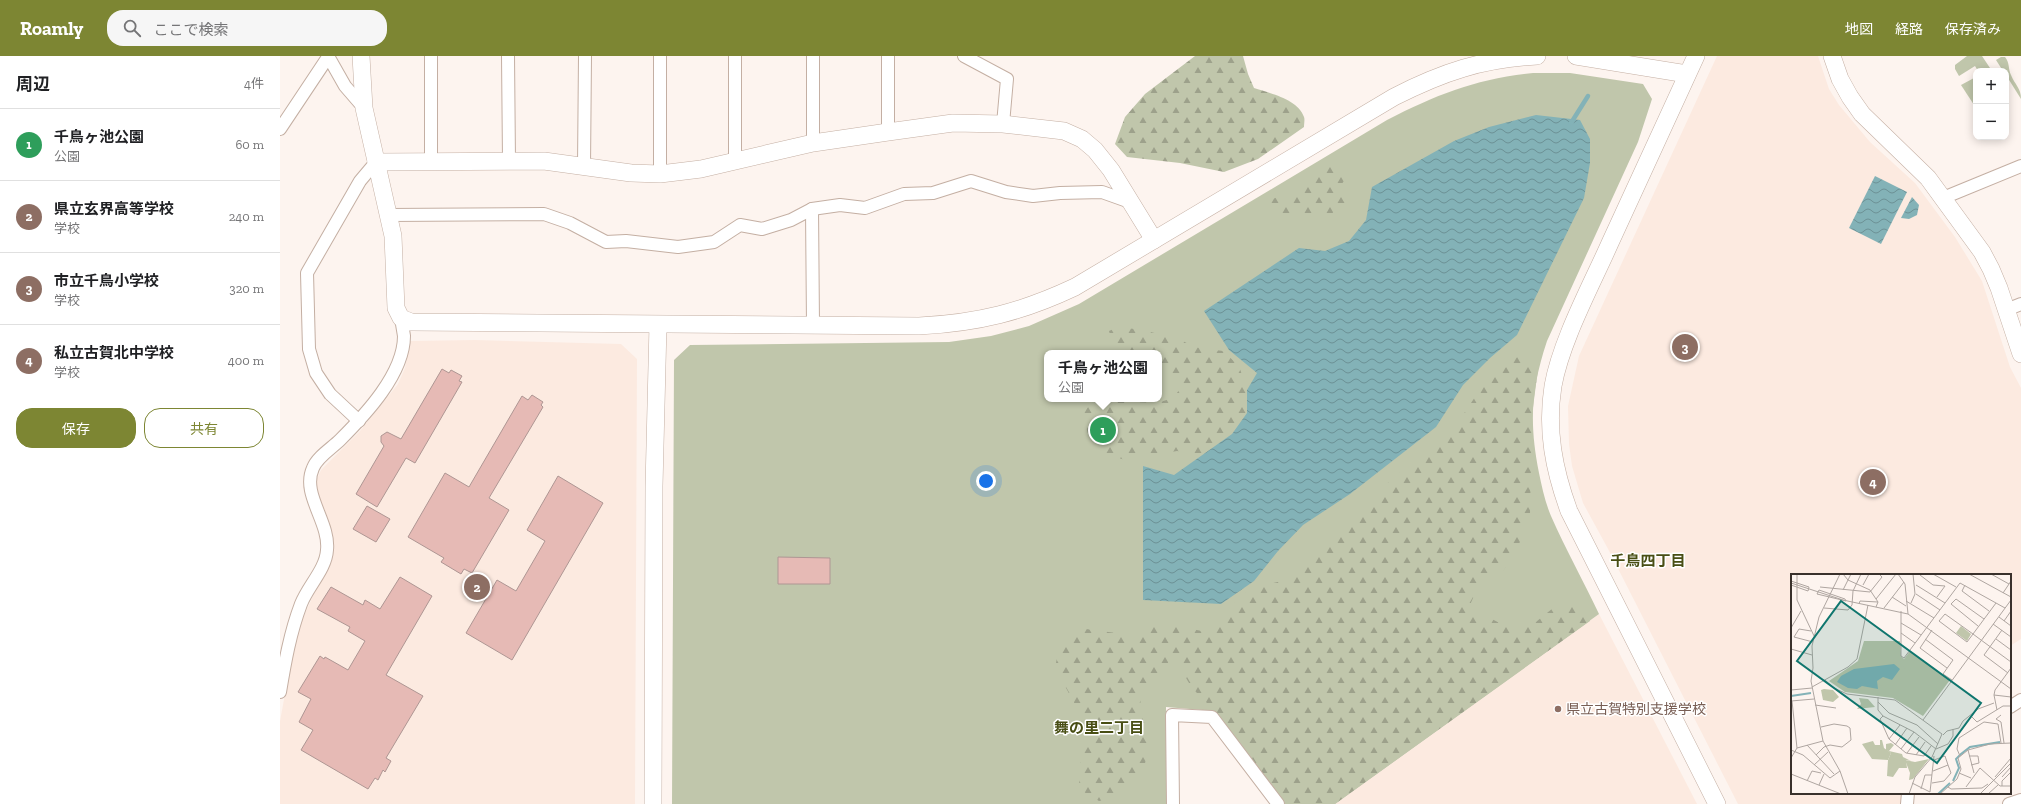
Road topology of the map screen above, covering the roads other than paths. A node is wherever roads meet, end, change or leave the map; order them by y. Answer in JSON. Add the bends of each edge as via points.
{"nodes":[{"id":1,"x":361,"y":56,"type":"edge"},
{"id":2,"x":431,"y":56,"type":"edge"},
{"id":3,"x":508,"y":56,"type":"edge"},
{"id":4,"x":585,"y":56,"type":"edge"},
{"id":5,"x":660,"y":56,"type":"edge"},
{"id":6,"x":735,"y":56,"type":"edge"},
{"id":7,"x":813,"y":56,"type":"edge"},
{"id":8,"x":888,"y":56,"type":"edge"},
{"id":9,"x":964,"y":56,"type":"edge"},
{"id":10,"x":1536,"y":56,"type":"edge"},
{"id":11,"x":1576,"y":56,"type":"edge"},
{"id":12,"x":1696,"y":56,"type":"edge"},
{"id":13,"x":1832,"y":56,"type":"edge"},
{"id":14,"x":328,"y":57,"type":"edge"},
{"id":15,"x":1687,"y":74,"type":"junction"},
{"id":16,"x":364,"y":108,"type":"junction"},
{"id":17,"x":1003,"y":124,"type":"junction"},
{"id":18,"x":280,"y":129,"type":"edge"},
{"id":19,"x":888,"y":132,"type":"junction"},
{"id":20,"x":813,"y":143,"type":"junction"},
{"id":21,"x":510,"y":160,"type":"junction"},
{"id":22,"x":431,"y":161,"type":"junction"},
{"id":23,"x":735,"y":161,"type":"junction"},
{"id":24,"x":376,"y":162,"type":"junction"},
{"id":25,"x":584,"y":166,"type":"junction"},
{"id":26,"x":2021,"y":166,"type":"edge"},
{"id":27,"x":660,"y":174,"type":"junction"},
{"id":28,"x":1943,"y":198,"type":"junction"},
{"id":29,"x":1130,"y":202,"type":"junction"},
{"id":30,"x":812,"y":209,"type":"junction"},
{"id":31,"x":388,"y":214,"type":"junction"},
{"id":32,"x":1154,"y":240,"type":"junction"},
{"id":33,"x":2013,"y":307,"type":"edge"},
{"id":34,"x":401,"y":318,"type":"junction"},
{"id":35,"x":658,"y":325,"type":"junction"},
{"id":36,"x":813,"y":325,"type":"junction"},
{"id":37,"x":2020,"y":349,"type":"edge"},
{"id":38,"x":358,"y":422,"type":"junction"},
{"id":39,"x":285,"y":635,"type":"edge"},
{"id":40,"x":280,"y":692,"type":"edge"},
{"id":41,"x":2021,"y":700,"type":"edge"},
{"id":42,"x":2011,"y":706,"type":"edge"},
{"id":43,"x":1908,"y":794,"type":"edge"},
{"id":44,"x":2021,"y":800,"type":"edge"},
{"id":45,"x":653,"y":804,"type":"edge"},
{"id":46,"x":1173,"y":804,"type":"edge"},
{"id":47,"x":1278,"y":804,"type":"edge"},
{"id":48,"x":1717,"y":804,"type":"edge"},
{"id":49,"x":1907,"y":804,"type":"edge"},
{"id":50,"x":2009,"y":804,"type":"edge"}],
"edges":[{"from":1,"to":16,"type":"street"},
{"from":2,"to":22,"type":"street"},
{"from":3,"to":21,"type":"street"},
{"from":4,"to":25,"type":"street"},
{"from":5,"to":27,"type":"street"},
{"from":6,"to":23,"type":"street"},
{"from":7,"to":20,"type":"street"},
{"from":8,"to":19,"type":"street"},
{"from":9,"to":17,"type":"street","via":[[1007,80]]},
{"from":10,"to":32,"type":"street","via":[[1470,65],[1427,80],[1394,96]]},
{"from":11,"to":15,"type":"street"},
{"from":12,"to":15,"type":"street"},
{"from":13,"to":28,"type":"street","via":[[1840,79],[1862,114],[1928,178]]},
{"from":14,"to":16,"type":"street","via":[[345,86]]},
{"from":14,"to":18,"type":"street"},
{"from":15,"to":48,"type":"street","via":[[1578,314],[1557,368],[1551,434],[1556,471],[1569,511]]},
{"from":16,"to":24,"type":"street"},
{"from":17,"to":19,"type":"street","via":[[953,124]]},
{"from":17,"to":29,"type":"street","via":[[1064,131],[1082,139],[1111,170]]},
{"from":19,"to":20,"type":"street"},
{"from":20,"to":23,"type":"street"},
{"from":21,"to":22,"type":"street"},
{"from":21,"to":25,"type":"street"},
{"from":22,"to":24,"type":"street"},
{"from":23,"to":27,"type":"street","via":[[701,169]]},
{"from":24,"to":31,"type":"street"},
{"from":24,"to":38,"type":"street","via":[[360,181],[307,273],[309,349],[316,373],[330,394]]},
{"from":25,"to":27,"type":"street","via":[[631,173]]},
{"from":26,"to":28,"type":"street"},
{"from":28,"to":33,"type":"street","via":[[1991,269]]},
{"from":29,"to":30,"type":"street","via":[[1102,192],[1033,196],[1006,192],[970,181],[933,193],[904,194],[865,208],[840,204]]},
{"from":29,"to":32,"type":"street"},
{"from":30,"to":31,"type":"street","via":[[791,220],[762,229],[740,225],[714,242],[678,247],[626,241],[606,242],[570,222],[544,214]]},
{"from":30,"to":36,"type":"street"},
{"from":31,"to":34,"type":"street","via":[[393,236],[396,308]]},
{"from":32,"to":36,"type":"street","via":[[1075,287],[1042,303],[1001,316],[955,324]]},
{"from":33,"to":37,"type":"street"},
{"from":34,"to":35,"type":"street","via":[[411,322]]},
{"from":34,"to":38,"type":"street","via":[[404,337],[400,359],[392,377]]},
{"from":35,"to":36,"type":"street"},
{"from":35,"to":45,"type":"street","via":[[654,486]]},
{"from":38,"to":39,"type":"street","via":[[313,467],[310,478],[312,492],[326,535],[327,550]]},
{"from":39,"to":40,"type":"street"},
{"from":41,"to":42,"type":"street"},
{"from":43,"to":49,"type":"street"},
{"from":44,"to":50,"type":"street"},
{"from":46,"to":47,"type":"street","via":[[1172,715],[1212,717]]}]}
